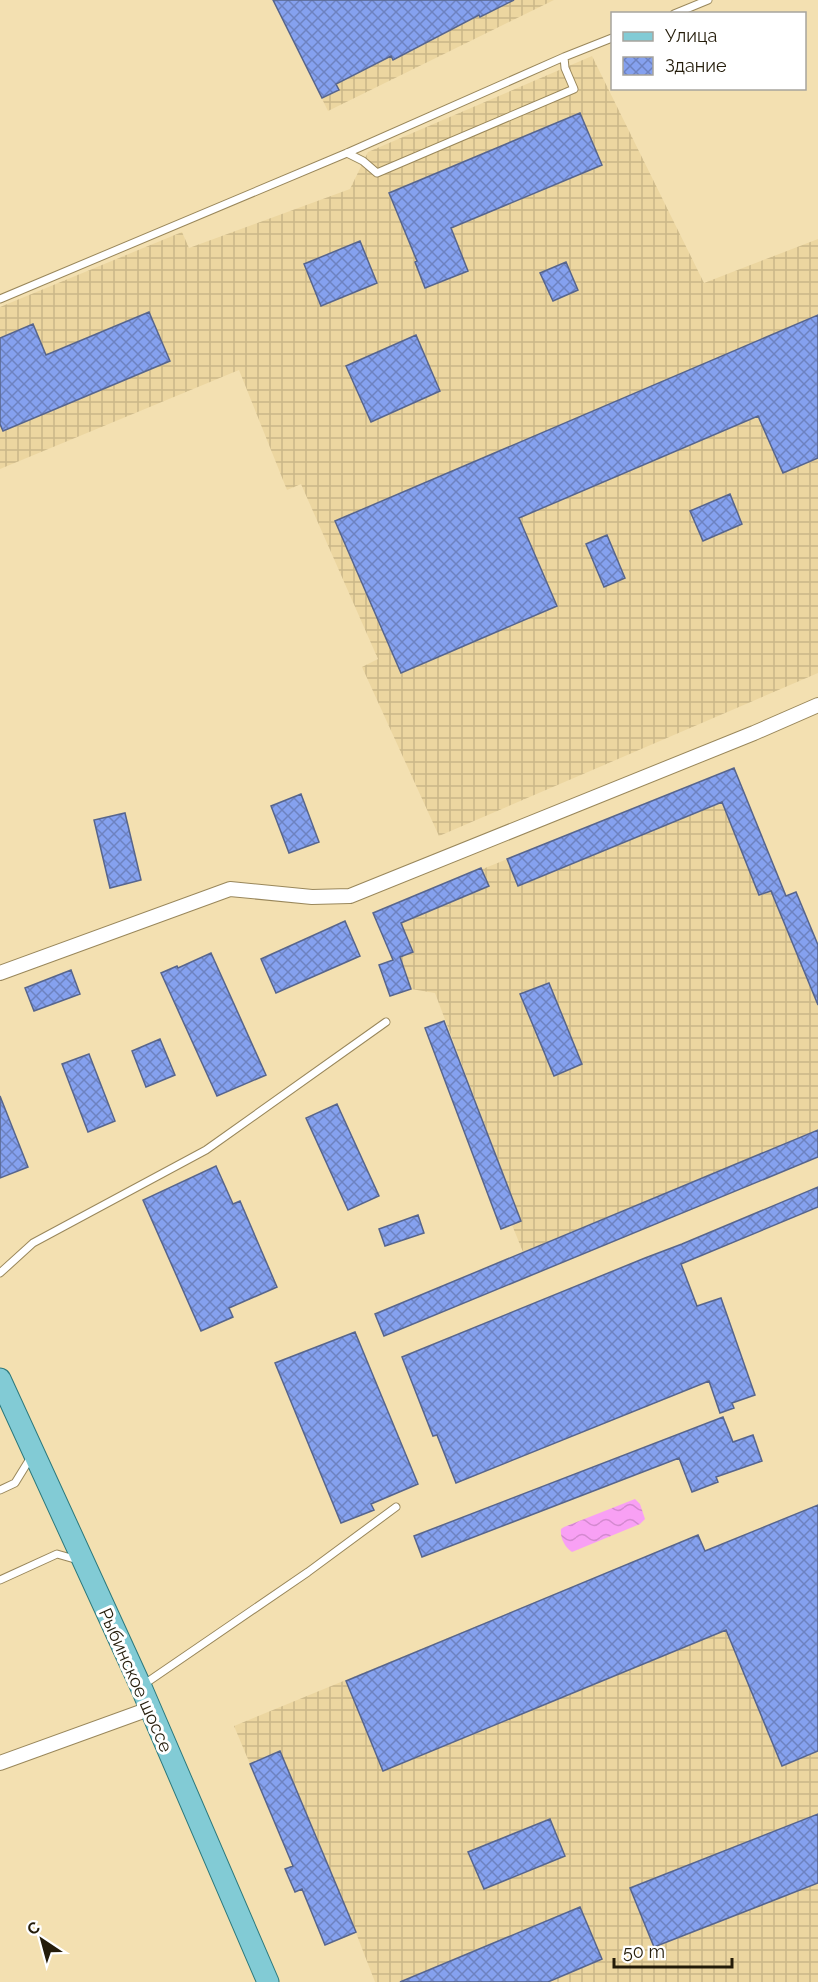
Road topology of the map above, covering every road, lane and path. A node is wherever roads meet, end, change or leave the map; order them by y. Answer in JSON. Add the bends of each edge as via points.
{"nodes":[{"id":1,"x":708,"y":0,"type":"edge"},
{"id":2,"x":679,"y":12,"type":"edge"},
{"id":3,"x":611,"y":38,"type":"edge"},
{"id":4,"x":564,"y":57,"type":"junction"},
{"id":5,"x":347,"y":153,"type":"junction"},
{"id":6,"x":0,"y":299,"type":"edge"},
{"id":7,"x":818,"y":705,"type":"edge"},
{"id":8,"x":0,"y":973,"type":"edge"},
{"id":9,"x":386,"y":1022,"type":"dead end"},
{"id":10,"x":0,"y":1273,"type":"edge"},
{"id":11,"x":0,"y":1379,"type":"edge"},
{"id":12,"x":34,"y":1453,"type":"junction"},
{"id":13,"x":0,"y":1490,"type":"edge"},
{"id":14,"x":396,"y":1507,"type":"dead end"},
{"id":15,"x":83,"y":1562,"type":"junction"},
{"id":16,"x":0,"y":1580,"type":"edge"},
{"id":17,"x":141,"y":1687,"type":"junction"},
{"id":18,"x":149,"y":1709,"type":"junction"},
{"id":19,"x":0,"y":1763,"type":"edge"},
{"id":20,"x":268,"y":1982,"type":"edge"}],
"edges":[{"from":1,"to":2,"type":"lane"},
{"from":3,"to":4,"type":"lane"},
{"from":4,"to":5,"type":"lane"},
{"from":4,"to":5,"type":"lane","via":[[574,88],[377,173]]},
{"from":5,"to":6,"type":"lane"},
{"from":7,"to":8,"type":"street","via":[[350,896],[312,897],[230,889]]},
{"from":9,"to":10,"type":"lane","via":[[206,1150],[33,1243]]},
{"from":11,"to":12,"type":"main road","name":"Рыбинское шоссе"},
{"from":12,"to":13,"type":"lane","via":[[15,1483]]},
{"from":12,"to":15,"type":"main road","name":"Рыбинское шоссе"},
{"from":14,"to":17,"type":"lane"},
{"from":15,"to":16,"type":"lane","via":[[57,1554]]},
{"from":15,"to":17,"type":"main road","name":"Рыбинское шоссе"},
{"from":17,"to":18,"type":"main road","name":"Рыбинское шоссе"},
{"from":18,"to":19,"type":"street"},
{"from":18,"to":20,"type":"main road","name":"Рыбинское шоссе"}]}
